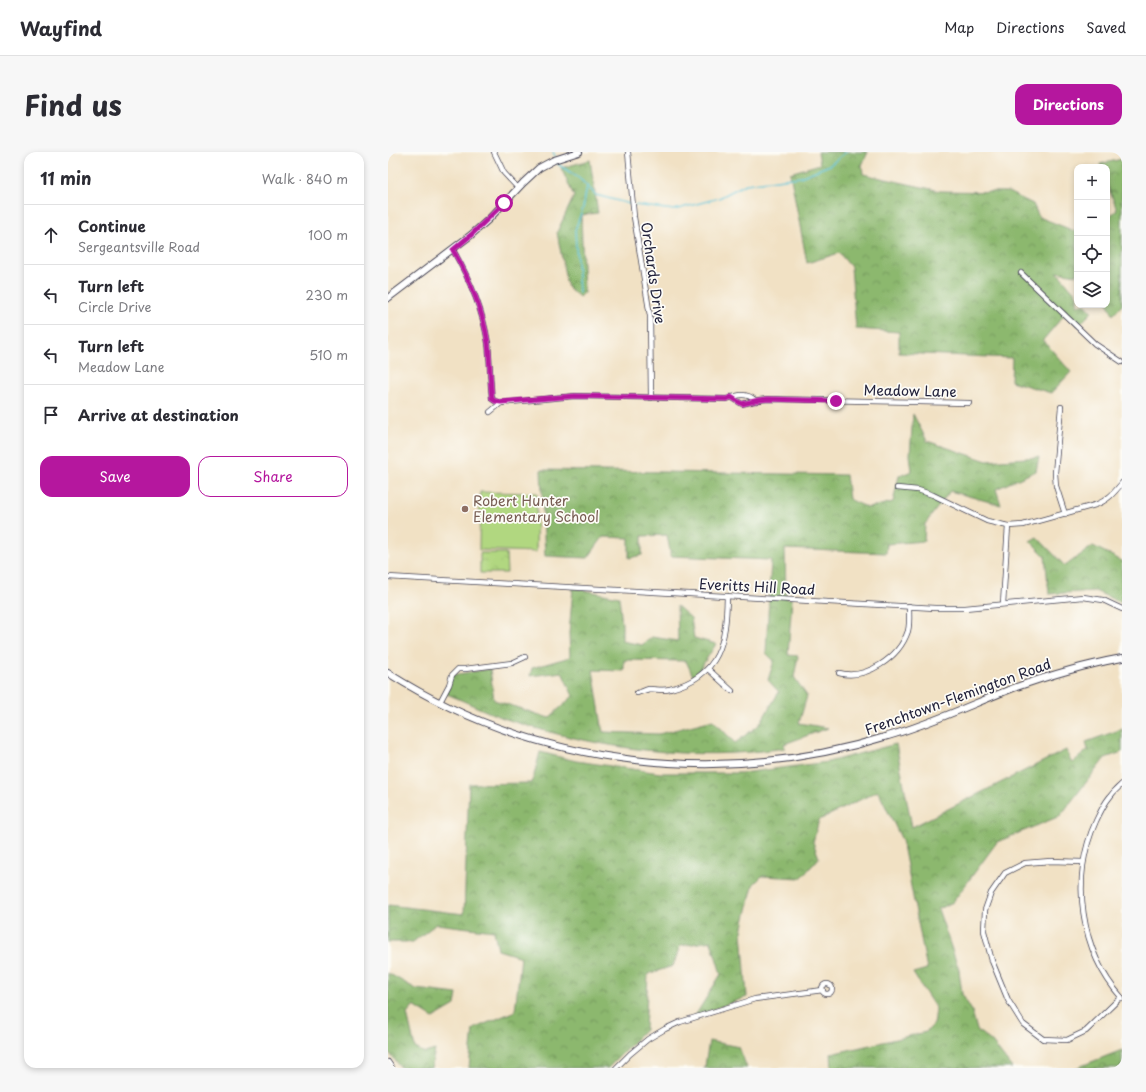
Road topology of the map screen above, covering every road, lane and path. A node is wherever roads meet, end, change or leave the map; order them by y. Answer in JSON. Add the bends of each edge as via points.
{"nodes":[{"id":1,"x":494,"y":152,"type":"edge"},
{"id":2,"x":579,"y":152,"type":"edge"},
{"id":3,"x":628,"y":152,"type":"edge"},
{"id":4,"x":518,"y":188,"type":"junction"},
{"id":5,"x":453,"y":250,"type":"junction"},
{"id":6,"x":1021,"y":273,"type":"dead end"},
{"id":7,"x":388,"y":298,"type":"edge"},
{"id":8,"x":1122,"y":362,"type":"edge"},
{"id":9,"x":731,"y":397,"type":"junction"},
{"id":10,"x":651,"y":398,"type":"junction"},
{"id":11,"x":756,"y":401,"type":"junction"},
{"id":12,"x":501,"y":402,"type":"junction"},
{"id":13,"x":969,"y":403,"type":"dead end"},
{"id":14,"x":1061,"y":406,"type":"dead end"},
{"id":15,"x":490,"y":412,"type":"dead end"},
{"id":16,"x":1122,"y":483,"type":"edge"},
{"id":17,"x":897,"y":488,"type":"dead end"},
{"id":18,"x":1065,"y":514,"type":"junction"},
{"id":19,"x":1008,"y":526,"type":"junction"},
{"id":20,"x":388,"y":577,"type":"edge"},
{"id":21,"x":727,"y":596,"type":"junction"},
{"id":22,"x":1003,"y":604,"type":"junction"},
{"id":23,"x":909,"y":606,"type":"junction"},
{"id":24,"x":1122,"y":609,"type":"edge"},
{"id":25,"x":525,"y":657,"type":"dead end"},
{"id":26,"x":1122,"y":658,"type":"edge"},
{"id":27,"x":708,"y":669,"type":"junction"},
{"id":28,"x":388,"y":673,"type":"edge"},
{"id":29,"x":839,"y":673,"type":"dead end"},
{"id":30,"x":732,"y":691,"type":"dead end"},
{"id":31,"x":637,"y":693,"type":"dead end"},
{"id":32,"x":440,"y":702,"type":"junction"},
{"id":33,"x":1122,"y":784,"type":"edge"},
{"id":34,"x":1083,"y":862,"type":"junction"},
{"id":35,"x":823,"y":990,"type":"dead end"},
{"id":36,"x":1121,"y":998,"type":"edge"},
{"id":37,"x":388,"y":1062,"type":"edge"},
{"id":38,"x":392,"y":1068,"type":"edge"},
{"id":39,"x":616,"y":1068,"type":"edge"}],
"edges":[{"from":1,"to":4,"type":"street","via":[[504,173]]},
{"from":2,"to":4,"type":"main road","via":[[547,163]]},
{"from":3,"to":10,"type":"street","name":"Orchards Drive","via":[[634,216],[650,316]]},
{"from":4,"to":5,"type":"main road","via":[[489,219]]},
{"from":5,"to":7,"type":"main road"},
{"from":5,"to":12,"type":"street","via":[[483,320],[488,344],[492,399]]},
{"from":6,"to":8,"type":"street","via":[[1095,344]]},
{"from":9,"to":10,"type":"street","name":"Meadow Lane"},
{"from":9,"to":11,"type":"street","name":"Meadow Lane","via":[[742,404]]},
{"from":9,"to":11,"type":"street","name":"Meadow Lane","via":[[746,394]]},
{"from":10,"to":12,"type":"street","name":"Meadow Lane","via":[[575,396]]},
{"from":11,"to":13,"type":"street","name":"Meadow Lane","via":[[768,399]]},
{"from":12,"to":15,"type":"street"},
{"from":14,"to":18,"type":"street","via":[[1055,473],[1056,486]]},
{"from":16,"to":18,"type":"street","via":[[1103,502]]},
{"from":17,"to":19,"type":"street","via":[[933,494],[987,521]]},
{"from":18,"to":19,"type":"street","via":[[1023,525]]},
{"from":19,"to":22,"type":"street"},
{"from":20,"to":21,"type":"street","name":"Everitts Hill Road"},
{"from":21,"to":23,"type":"street","name":"Everitts Hill Road"},
{"from":21,"to":27,"type":"street","via":[[722,647]]},
{"from":22,"to":23,"type":"street","name":"Everitts Hill Road","via":[[965,608]]},
{"from":22,"to":24,"type":"street","name":"Everitts Hill Road","via":[[1083,597],[1103,600]]},
{"from":23,"to":29,"type":"street","via":[[907,633],[893,654],[867,671],[847,675]]},
{"from":25,"to":32,"type":"street","via":[[512,663],[458,668],[452,675]]},
{"from":26,"to":32,"type":"main road","name":"Frenchtown-Flemington Road","via":[[1038,680],[911,729],[848,748],[796,758],[740,764],[659,763],[575,750],[520,735]]},
{"from":27,"to":30,"type":"street"},
{"from":27,"to":31,"type":"street","via":[[678,686],[664,690],[647,689]]},
{"from":28,"to":32,"type":"main road","name":"Frenchtown-Flemington Road"},
{"from":33,"to":34,"type":"street","via":[[1101,809]]},
{"from":34,"to":36,"type":"street","via":[[1083,910],[1090,944],[1109,983]]},
{"from":34,"to":36,"type":"street","via":[[1025,863],[1006,873],[991,893],[985,910],[984,931],[992,961],[1008,1000],[1023,1024],[1043,1039],[1066,1040],[1086,1031]]},
{"from":35,"to":39,"type":"street","via":[[756,999],[676,1024],[648,1039]]},
{"from":37,"to":38,"type":"street"}]}
